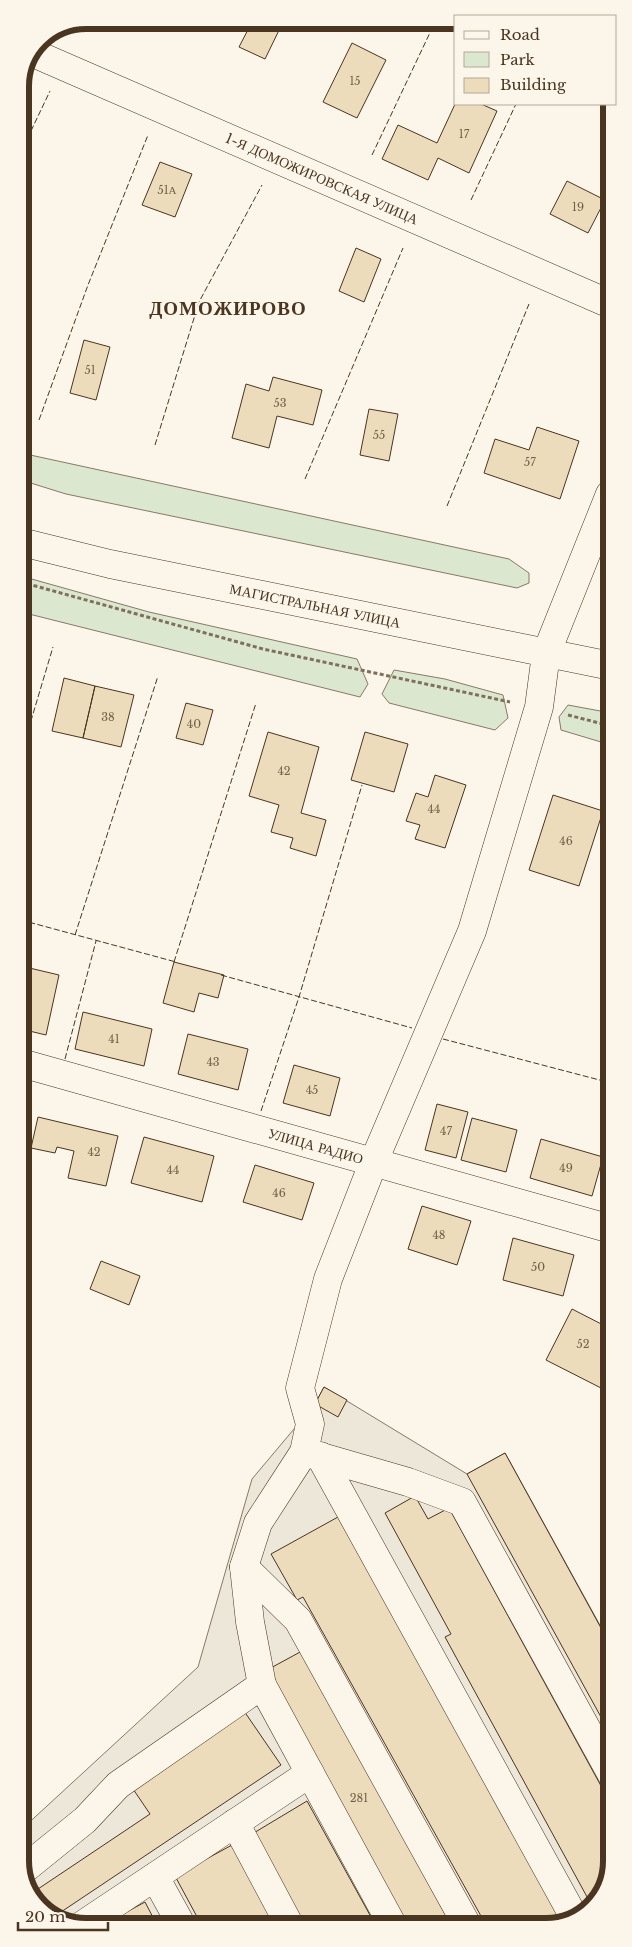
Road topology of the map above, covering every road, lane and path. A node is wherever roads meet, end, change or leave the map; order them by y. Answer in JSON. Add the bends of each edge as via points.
{"nodes":[{"id":1,"x":38,"y":55,"type":"edge"},
{"id":2,"x":603,"y":301,"type":"edge"},
{"id":3,"x":603,"y":512,"type":"edge"},
{"id":4,"x":29,"y":544,"type":"edge"},
{"id":5,"x":29,"y":584,"type":"edge"},
{"id":6,"x":546,"y":654,"type":"junction"},
{"id":7,"x":603,"y":665,"type":"edge"},
{"id":8,"x":539,"y":707,"type":"junction"},
{"id":9,"x":603,"y":724,"type":"edge"},
{"id":10,"x":29,"y":1065,"type":"edge"},
{"id":11,"x":374,"y":1161,"type":"junction"},
{"id":12,"x":603,"y":1227,"type":"edge"},
{"id":13,"x":312,"y":1454,"type":"junction"},
{"id":14,"x":244,"y":1567,"type":"junction"},
{"id":15,"x":262,"y":1685,"type":"junction"},
{"id":16,"x":603,"y":1759,"type":"edge"},
{"id":17,"x":310,"y":1773,"type":"junction"},
{"id":18,"x":235,"y":1823,"type":"junction"},
{"id":19,"x":29,"y":1865,"type":"edge"},
{"id":20,"x":155,"y":1877,"type":"junction"},
{"id":21,"x":571,"y":1913,"type":"edge"},
{"id":22,"x":93,"y":1918,"type":"edge"},
{"id":23,"x":178,"y":1918,"type":"edge"},
{"id":24,"x":286,"y":1918,"type":"edge"},
{"id":25,"x":389,"y":1918,"type":"edge"},
{"id":26,"x":463,"y":1918,"type":"edge"}],
"edges":[{"from":1,"to":2,"type":"street","name":"1-Я ДОМОЖИРОВСКАЯ УЛИЦА"},
{"from":3,"to":6,"type":"street"},
{"from":4,"to":6,"type":"street","name":"МАГИСТРАЛЬНАЯ УЛИЦА","via":[[110,564]]},
{"from":5,"to":8,"type":"path","via":[[263,648]]},
{"from":6,"to":7,"type":"street","name":"МАГИСТРАЛЬНАЯ УЛИЦА"},
{"from":6,"to":8,"type":"street"},
{"from":8,"to":9,"type":"path"},
{"from":8,"to":11,"type":"street","via":[[472,931]]},
{"from":10,"to":11,"type":"street","name":"УЛИЦА РАДИО"},
{"from":11,"to":12,"type":"street","name":"УЛИЦА РАДИО"},
{"from":11,"to":13,"type":"street","via":[[328,1280],[300,1388],[310,1424]]},
{"from":13,"to":14,"type":"street","via":[[258,1523]]},
{"from":13,"to":16,"type":"street","via":[[408,1482],[462,1502]]},
{"from":13,"to":21,"type":"street"},
{"from":14,"to":15,"type":"street"},
{"from":14,"to":26,"type":"street","via":[[298,1620]]},
{"from":15,"to":17,"type":"street"},
{"from":15,"to":19,"type":"street","via":[[118,1785],[85,1820]]},
{"from":17,"to":18,"type":"street"},
{"from":17,"to":25,"type":"street"},
{"from":18,"to":20,"type":"street"},
{"from":18,"to":24,"type":"street"},
{"from":20,"to":22,"type":"street"},
{"from":20,"to":23,"type":"street"}]}
